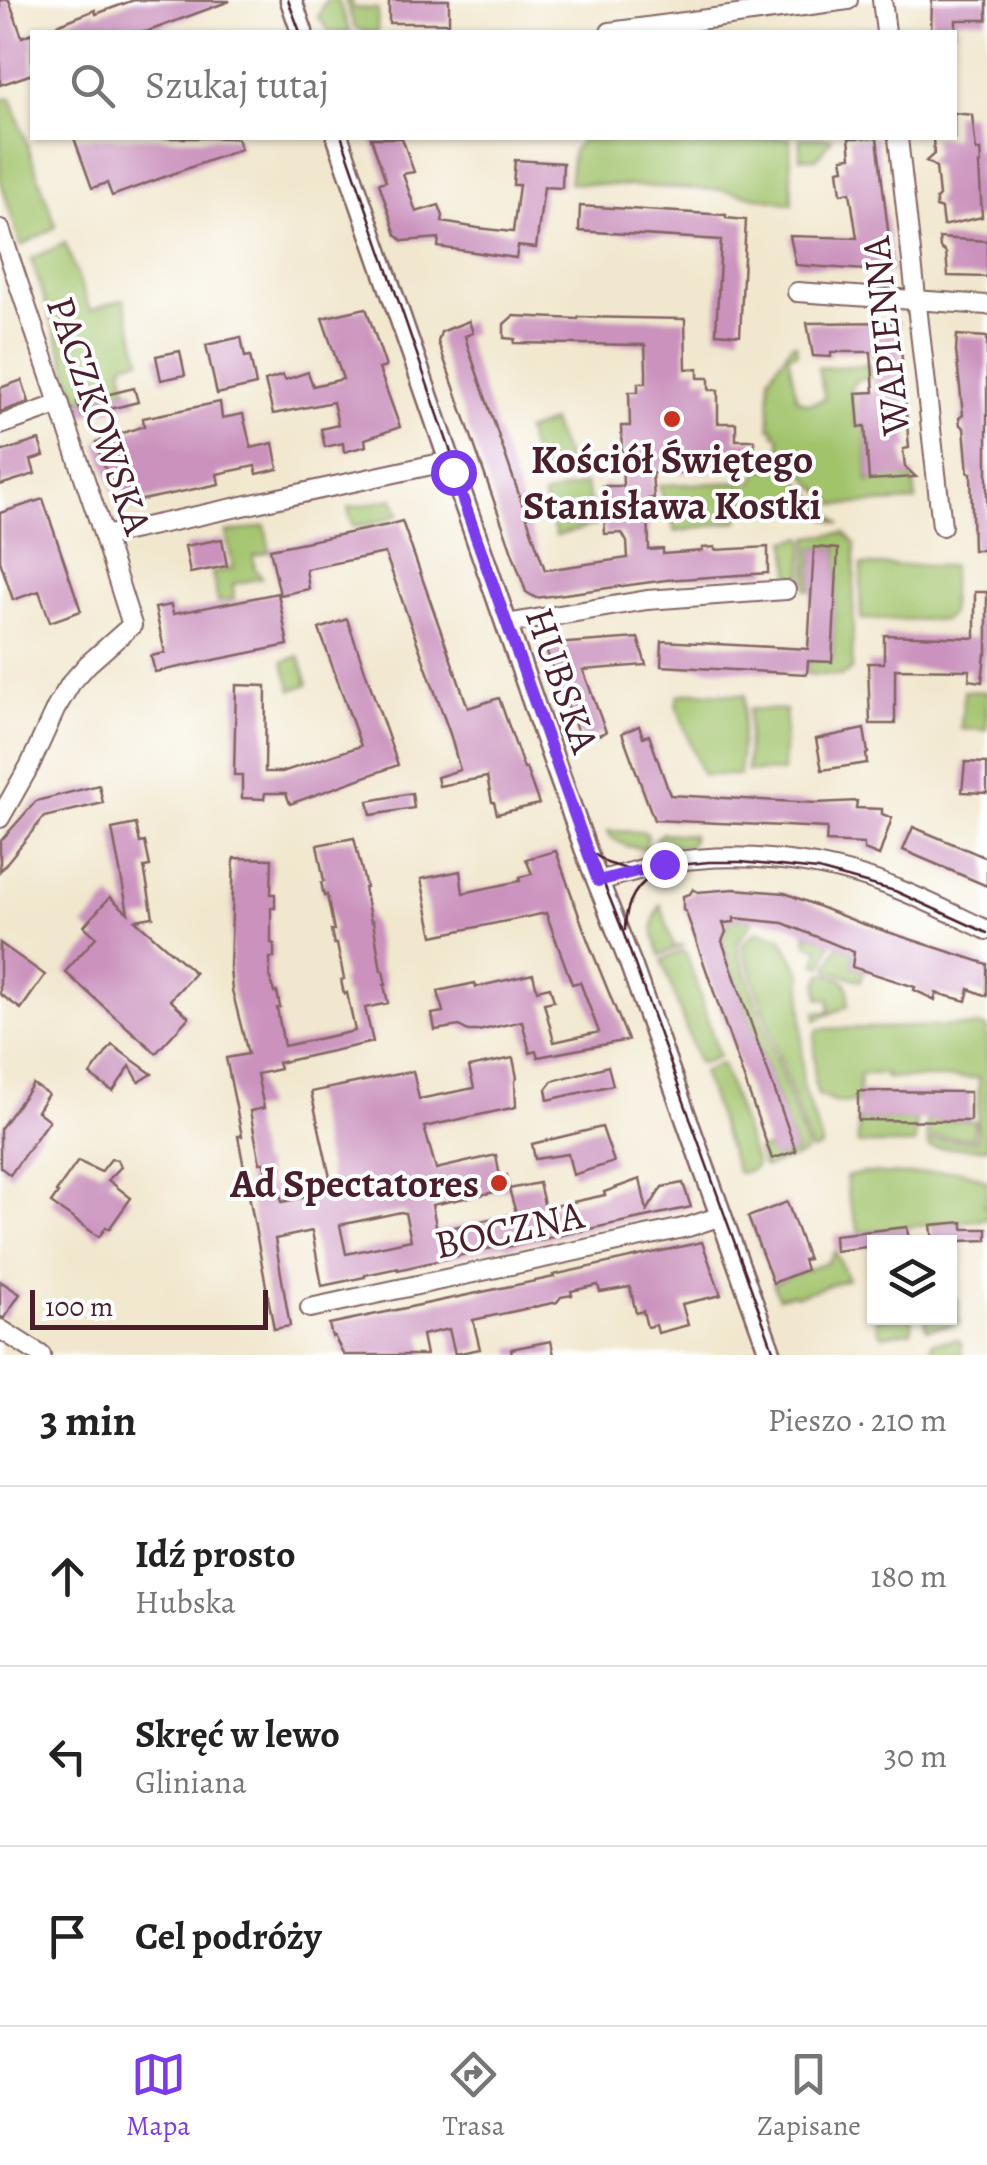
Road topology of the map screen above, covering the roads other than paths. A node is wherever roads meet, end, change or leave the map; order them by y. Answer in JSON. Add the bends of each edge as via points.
{"nodes":[{"id":1,"x":291,"y":0,"type":"edge"},
{"id":2,"x":848,"y":0,"type":"edge"},
{"id":3,"x":882,"y":0,"type":"edge"},
{"id":4,"x":301,"y":30,"type":"edge"},
{"id":5,"x":625,"y":30,"type":"edge"},
{"id":6,"x":886,"y":30,"type":"edge"},
{"id":7,"x":339,"y":140,"type":"edge"},
{"id":8,"x":898,"y":140,"type":"edge"},
{"id":9,"x":0,"y":228,"type":"edge"},
{"id":10,"x":797,"y":292,"type":"dead end"},
{"id":11,"x":916,"y":300,"type":"junction"},
{"id":12,"x":987,"y":305,"type":"edge"},
{"id":13,"x":60,"y":404,"type":"junction"},
{"id":14,"x":0,"y":425,"type":"edge"},
{"id":15,"x":450,"y":461,"type":"junction"},
{"id":16,"x":942,"y":526,"type":"dead end"},
{"id":17,"x":104,"y":536,"type":"junction"},
{"id":18,"x":786,"y":590,"type":"dead end"},
{"id":19,"x":506,"y":624,"type":"junction"},
{"id":20,"x":0,"y":818,"type":"edge"},
{"id":21,"x":598,"y":881,"type":"junction"},
{"id":22,"x":987,"y":930,"type":"edge"},
{"id":23,"x":721,"y":1216,"type":"junction"},
{"id":24,"x":310,"y":1308,"type":"dead end"},
{"id":25,"x":0,"y":1330,"type":"edge"},
{"id":26,"x":41,"y":1355,"type":"edge"},
{"id":27,"x":771,"y":1355,"type":"edge"}],
"edges":[{"from":1,"to":4,"type":"street"},
{"from":2,"to":5,"type":"street"},
{"from":3,"to":6,"type":"street"},
{"from":7,"to":15,"type":"street","name":"HUBSKA"},
{"from":8,"to":11,"type":"street","name":"WAPIENNA"},
{"from":9,"to":13,"type":"street","name":"PACZKOWSKA"},
{"from":10,"to":11,"type":"street"},
{"from":11,"to":12,"type":"street"},
{"from":11,"to":16,"type":"street","name":"WAPIENNA"},
{"from":13,"to":14,"type":"street"},
{"from":13,"to":17,"type":"street","name":"PACZKOWSKA"},
{"from":15,"to":17,"type":"street"},
{"from":15,"to":19,"type":"street","name":"HUBSKA"},
{"from":17,"to":20,"type":"street","name":"PACZKOWSKA","via":[[132,624],[71,683]]},
{"from":18,"to":19,"type":"street","via":[[663,598]]},
{"from":19,"to":21,"type":"street","name":"HUBSKA"},
{"from":21,"to":22,"type":"street","via":[[697,859],[797,862],[896,888]]},
{"from":21,"to":23,"type":"street","name":"HUBSKA"},
{"from":23,"to":24,"type":"street","name":"BOCZNA"},
{"from":23,"to":27,"type":"street","name":"HUBSKA"},
{"from":25,"to":26,"type":"street"}]}
